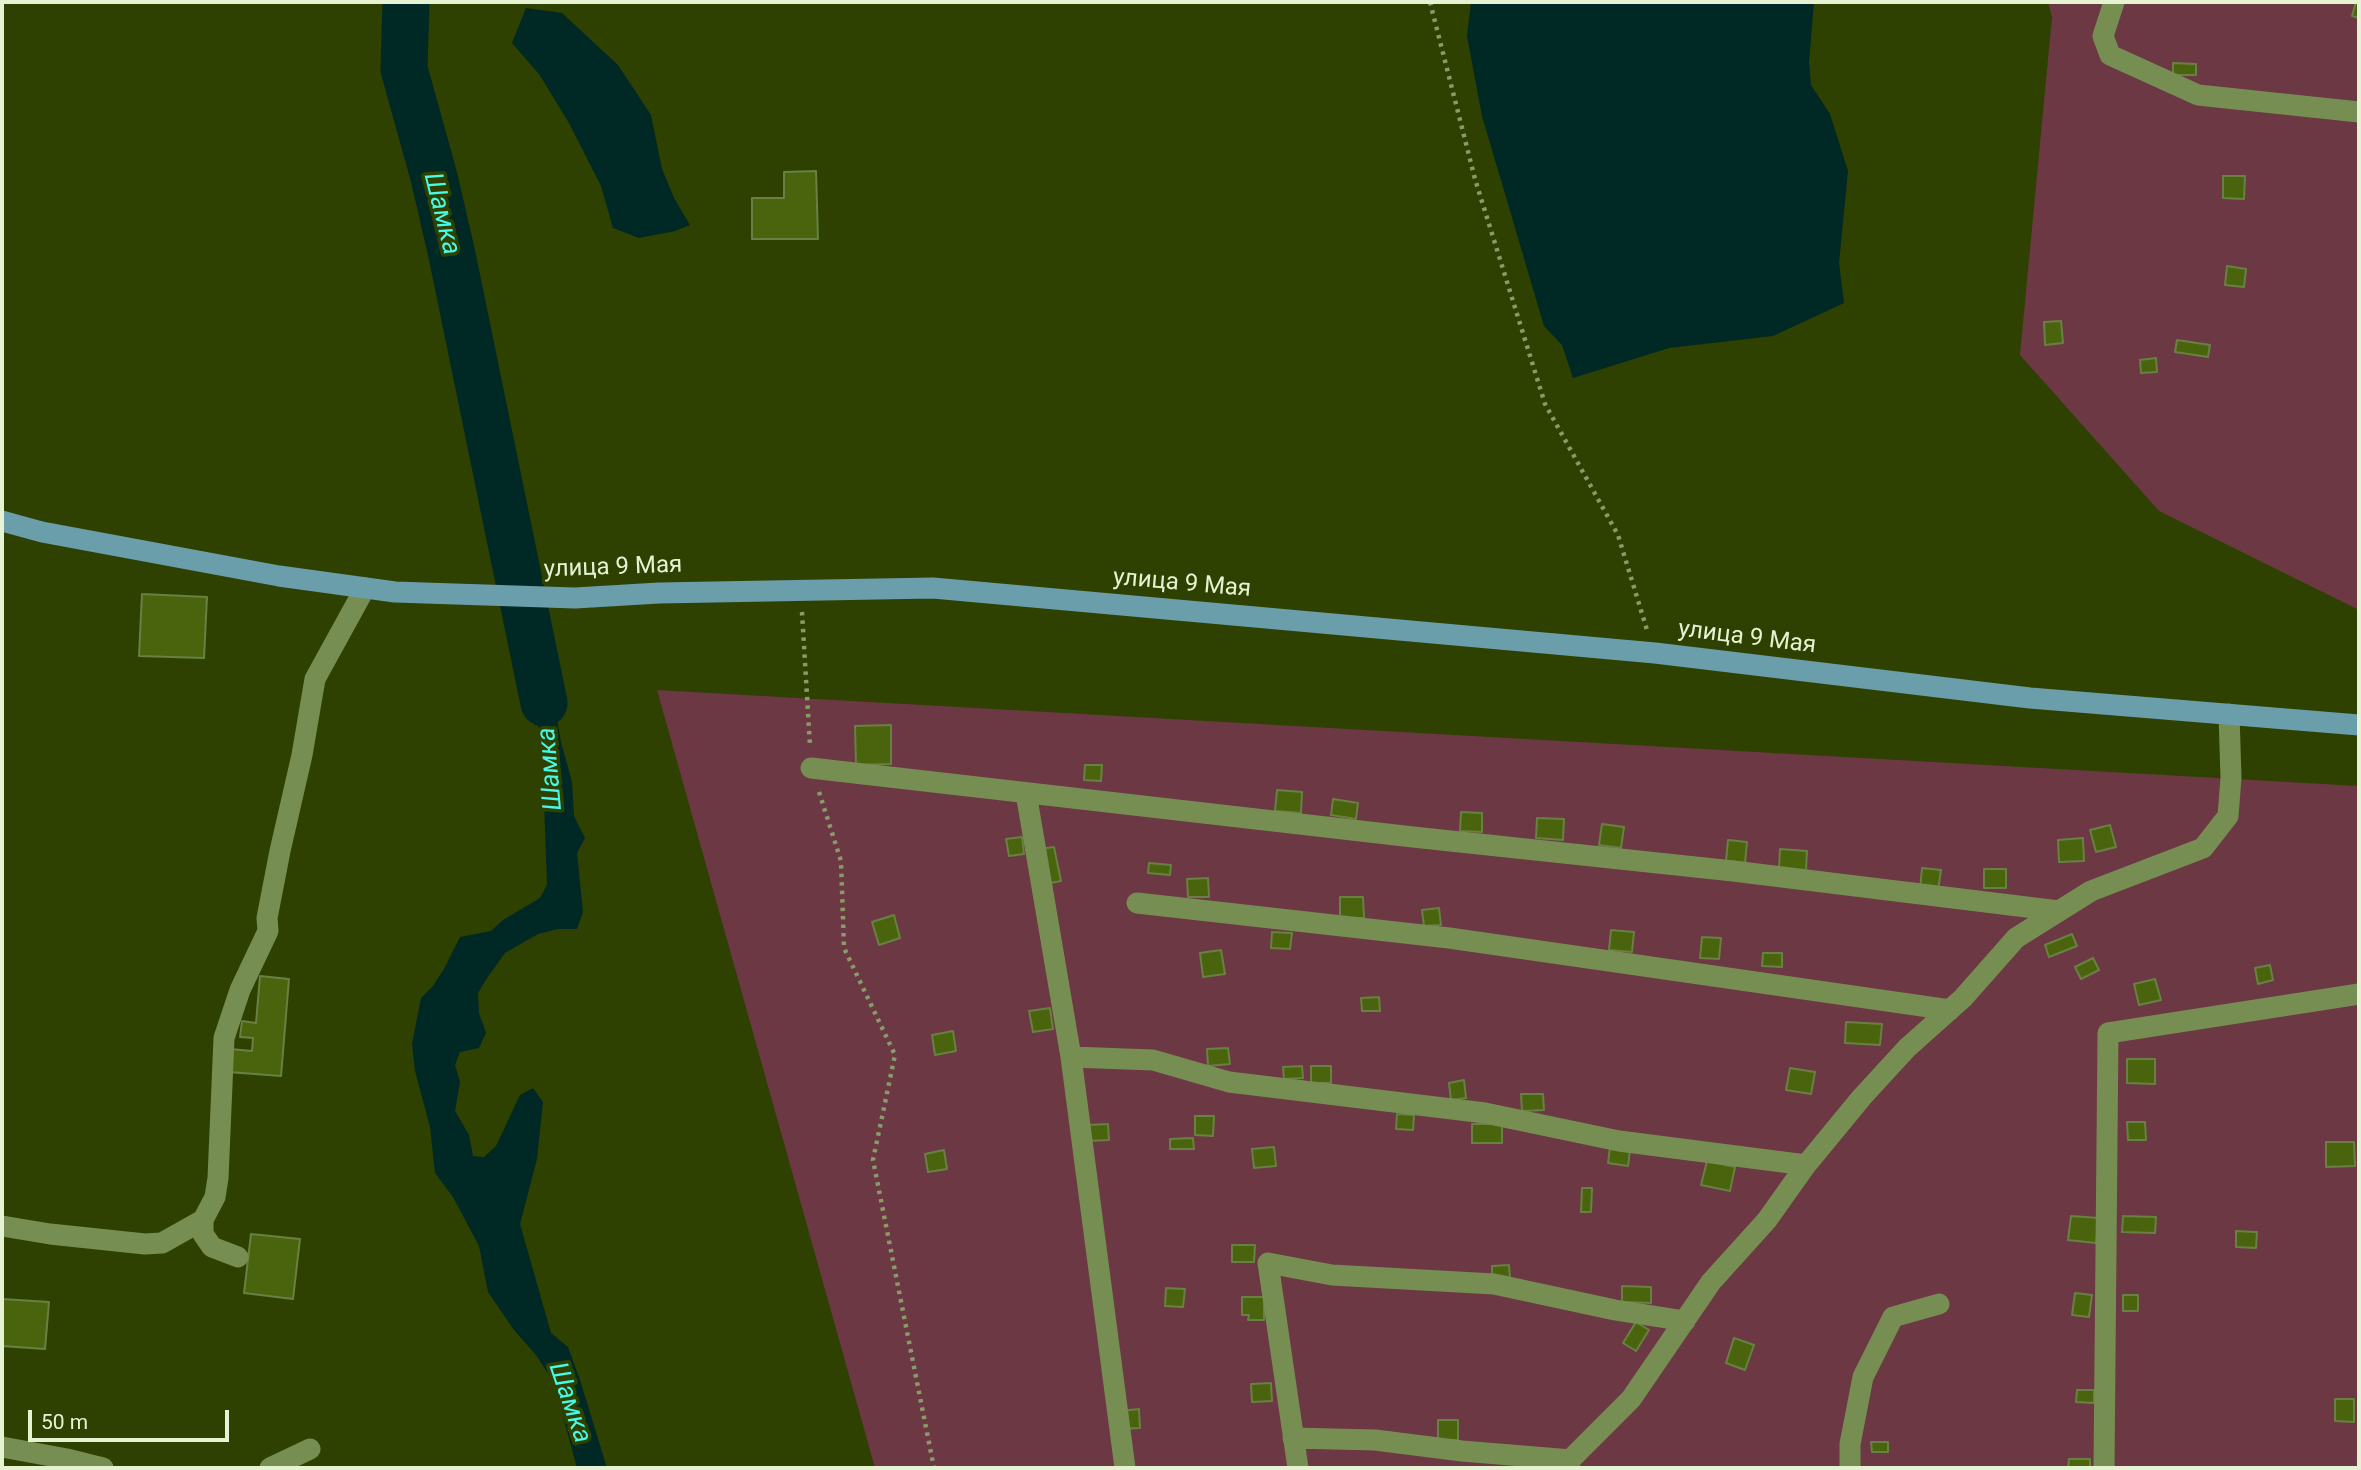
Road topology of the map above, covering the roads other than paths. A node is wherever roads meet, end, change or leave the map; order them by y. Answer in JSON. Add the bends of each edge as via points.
{"nodes":[{"id":1,"x":2114,"y":2,"type":"edge"},
{"id":2,"x":2359,"y":112,"type":"edge"},
{"id":3,"x":2,"y":521,"type":"edge"},
{"id":4,"x":365,"y":588,"type":"junction"},
{"id":5,"x":2230,"y":714,"type":"junction"},
{"id":6,"x":2359,"y":725,"type":"edge"},
{"id":7,"x":811,"y":768,"type":"road end"},
{"id":8,"x":1026,"y":793,"type":"junction"},
{"id":9,"x":1137,"y":903,"type":"dead end"},
{"id":10,"x":2059,"y":911,"type":"junction"},
{"id":11,"x":2359,"y":994,"type":"edge"},
{"id":12,"x":1950,"y":1010,"type":"junction"},
{"id":13,"x":1071,"y":1057,"type":"junction"},
{"id":14,"x":1806,"y":1165,"type":"junction"},
{"id":15,"x":203,"y":1220,"type":"junction"},
{"id":16,"x":2,"y":1226,"type":"edge"},
{"id":17,"x":238,"y":1257,"type":"dead end"},
{"id":18,"x":1939,"y":1304,"type":"dead end"},
{"id":19,"x":1685,"y":1321,"type":"junction"},
{"id":20,"x":1293,"y":1438,"type":"junction"},
{"id":21,"x":2,"y":1447,"type":"edge"},
{"id":22,"x":310,"y":1449,"type":"dead end"},
{"id":23,"x":1567,"y":1464,"type":"edge"},
{"id":24,"x":103,"y":1468,"type":"edge"},
{"id":25,"x":270,"y":1468,"type":"edge"},
{"id":26,"x":1125,"y":1468,"type":"edge"},
{"id":27,"x":1298,"y":1468,"type":"edge"},
{"id":28,"x":1850,"y":1468,"type":"edge"},
{"id":29,"x":2104,"y":1468,"type":"edge"}],
"edges":[{"from":1,"to":2,"type":"lane","via":[[2103,36],[2110,55],[2198,95]]},
{"from":3,"to":4,"type":"main road","name":"улица 9 Мая","via":[[266,574]]},
{"from":4,"to":5,"type":"main road","name":"улица 9 Мая","via":[[575,598],[933,588],[1655,653],[2030,698]]},
{"from":4,"to":15,"type":"lane","via":[[316,679],[268,931],[224,1038],[218,1178],[215,1197]]},
{"from":5,"to":6,"type":"main road","name":"улица 9 Мая"},
{"from":5,"to":10,"type":"lane","via":[[2228,816],[2203,848],[2091,891]]},
{"from":7,"to":8,"type":"lane"},
{"from":8,"to":10,"type":"lane"},
{"from":8,"to":13,"type":"lane"},
{"from":9,"to":12,"type":"lane","via":[[1449,939]]},
{"from":10,"to":12,"type":"lane","via":[[2016,938]]},
{"from":11,"to":29,"type":"lane","via":[[2108,1033]]},
{"from":12,"to":14,"type":"lane","via":[[1907,1048]]},
{"from":13,"to":14,"type":"lane","via":[[1153,1060],[1229,1082],[1485,1113],[1619,1141]]},
{"from":13,"to":26,"type":"lane"},
{"from":14,"to":19,"type":"lane"},
{"from":15,"to":16,"type":"lane","via":[[162,1243],[145,1244]]},
{"from":15,"to":17,"type":"lane","via":[[203,1234],[212,1247]]},
{"from":18,"to":28,"type":"lane","via":[[1893,1317],[1863,1377]]},
{"from":19,"to":20,"type":"lane","via":[[1494,1284],[1332,1275],[1268,1263]]},
{"from":19,"to":23,"type":"lane","via":[[1632,1399]]},
{"from":20,"to":23,"type":"lane","via":[[1375,1440]]},
{"from":20,"to":27,"type":"lane"},
{"from":21,"to":24,"type":"lane"},
{"from":22,"to":25,"type":"lane"}]}
